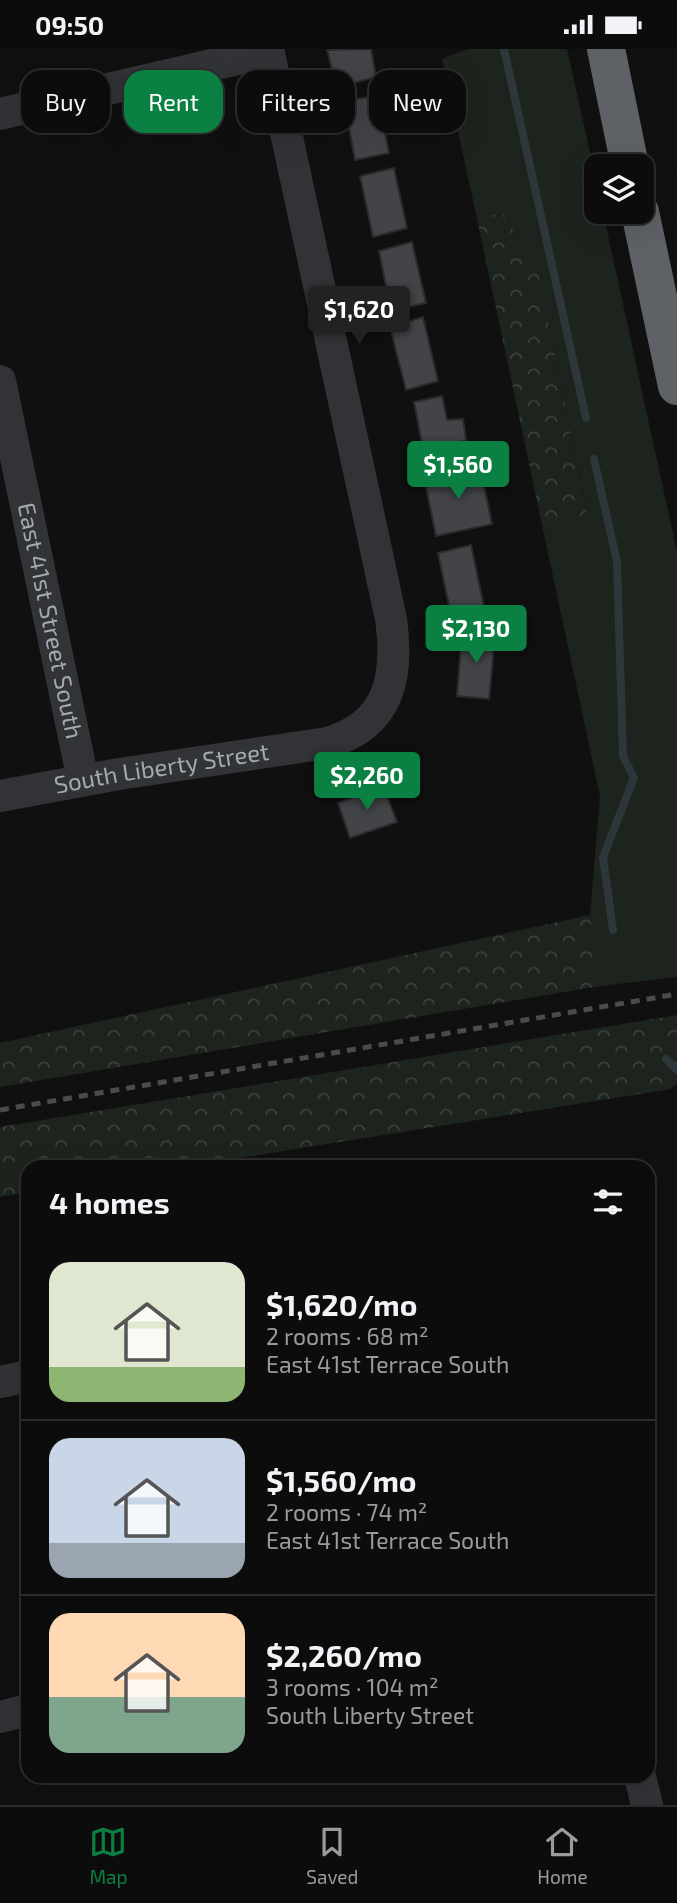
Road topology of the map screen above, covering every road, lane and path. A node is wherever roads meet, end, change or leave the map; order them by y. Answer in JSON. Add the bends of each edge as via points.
{"nodes":[{"id":1,"x":606,"y":49,"type":"edge"},
{"id":2,"x":268,"y":50,"type":"edge"},
{"id":3,"x":0,"y":114,"type":"edge"},
{"id":4,"x":628,"y":154,"type":"edge"},
{"id":5,"x":643,"y":224,"type":"edge"},
{"id":6,"x":0,"y":381,"type":"edge"},
{"id":7,"x":677,"y":386,"type":"edge"},
{"id":8,"x":83,"y":780,"type":"junction"},
{"id":9,"x":0,"y":796,"type":"edge"},
{"id":10,"x":21,"y":1378,"type":"edge"},
{"id":11,"x":0,"y":1382,"type":"edge"},
{"id":12,"x":21,"y":1712,"type":"edge"},
{"id":13,"x":0,"y":1717,"type":"edge"},
{"id":14,"x":642,"y":1783,"type":"edge"},
{"id":15,"x":647,"y":1805,"type":"edge"}],
"edges":[{"from":1,"to":4,"type":"highway"},
{"from":2,"to":3,"type":"street"},
{"from":2,"to":8,"type":"street","name":"South Liberty Street","via":[[395,651],[393,677],[385,701],[359,729],[342,739]]},
{"from":5,"to":7,"type":"highway"},
{"from":6,"to":8,"type":"street","name":"East 41st Street South"},
{"from":8,"to":9,"type":"street","name":"South Liberty Street"},
{"from":10,"to":11,"type":"street"},
{"from":12,"to":13,"type":"street"},
{"from":14,"to":15,"type":"street"}]}
